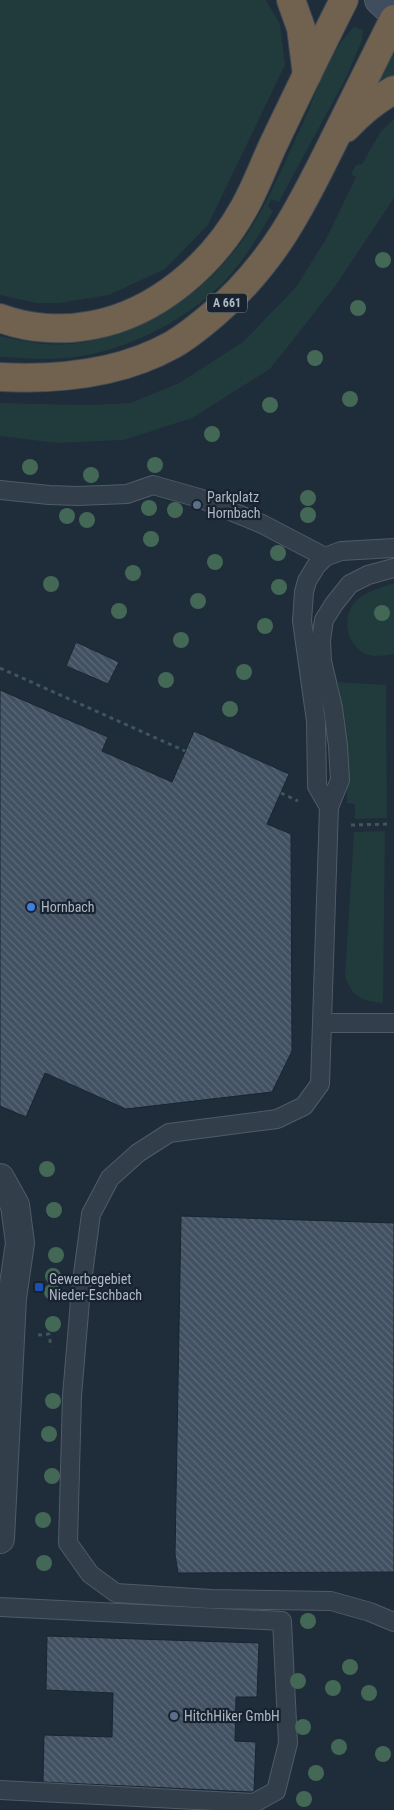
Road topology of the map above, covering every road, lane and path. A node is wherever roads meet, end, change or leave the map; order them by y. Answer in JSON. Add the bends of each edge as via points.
{"nodes":[{"id":1,"x":291,"y":0,"type":"edge"},
{"id":2,"x":344,"y":0,"type":"edge"},
{"id":3,"x":379,"y":0,"type":"edge"},
{"id":4,"x":394,"y":14,"type":"edge"},
{"id":5,"x":394,"y":19,"type":"edge"},
{"id":6,"x":307,"y":76,"type":"junction"},
{"id":7,"x":394,"y":90,"type":"edge"},
{"id":8,"x":333,"y":141,"type":"junction"},
{"id":9,"x":0,"y":318,"type":"edge"},
{"id":10,"x":0,"y":377,"type":"edge"},
{"id":11,"x":0,"y":490,"type":"edge"},
{"id":12,"x":394,"y":548,"type":"edge"},
{"id":13,"x":325,"y":557,"type":"junction"},
{"id":14,"x":394,"y":568,"type":"edge"},
{"id":15,"x":0,"y":668,"type":"edge"},
{"id":16,"x":186,"y":751,"type":"dead end"},
{"id":17,"x":281,"y":793,"type":"dead end"},
{"id":18,"x":298,"y":801,"type":"dead end"},
{"id":19,"x":329,"y":807,"type":"junction"},
{"id":20,"x":390,"y":824,"type":"dead end"},
{"id":21,"x":358,"y":825,"type":"dead end"},
{"id":22,"x":323,"y":1023,"type":"junction"},
{"id":23,"x":394,"y":1023,"type":"edge"},
{"id":24,"x":0,"y":1178,"type":"edge"},
{"id":25,"x":6,"y":1293,"type":"edge"},
{"id":26,"x":35,"y":1335,"type":"dead end"},
{"id":27,"x":52,"y":1352,"type":"dead end"},
{"id":28,"x":0,"y":1538,"type":"edge"},
{"id":29,"x":0,"y":1607,"type":"edge"},
{"id":30,"x":394,"y":1622,"type":"edge"},
{"id":31,"x":0,"y":1790,"type":"edge"}],
"edges":[{"from":1,"to":6,"type":"highway","via":[[301,28]]},
{"from":2,"to":6,"type":"highway"},
{"from":3,"to":4,"type":"main road"},
{"from":5,"to":8,"type":"highway","number":"A 661"},
{"from":6,"to":9,"type":"highway","via":[[244,208],[212,253],[185,281],[151,304],[106,323],[79,328],[39,328]]},
{"from":7,"to":8,"type":"highway","via":[[362,111]]},
{"from":8,"to":10,"type":"highway","number":"A 661","via":[[306,196],[273,251],[231,299],[194,331],[172,345],[106,369],[51,378]]},
{"from":11,"to":13,"type":"lane","via":[[78,496],[127,494],[154,485],[199,498],[262,524]]},
{"from":12,"to":13,"type":"lane","via":[[341,551]]},
{"from":13,"to":19,"type":"lane","via":[[307,581],[302,621],[316,721],[317,786]]},
{"from":14,"to":19,"type":"lane","via":[[350,584],[324,620],[322,661],[333,708],[340,780]]},
{"from":15,"to":16,"type":"path"},
{"from":17,"to":18,"type":"path"},
{"from":19,"to":22,"type":"lane"},
{"from":20,"to":21,"type":"path"},
{"from":22,"to":23,"type":"lane"},
{"from":22,"to":30,"type":"lane","via":[[320,1084],[304,1106],[277,1119],[169,1133],[138,1152],[110,1178],[90,1214],[72,1396],[68,1543],[90,1574],[116,1593],[331,1601]]},
{"from":24,"to":25,"type":"street","via":[[15,1205],[20,1243]]},
{"from":25,"to":28,"type":"street"},
{"from":26,"to":27,"type":"path","via":[[49,1334]]},
{"from":29,"to":31,"type":"lane","via":[[282,1621],[288,1743],[276,1791],[254,1803]]}]}
